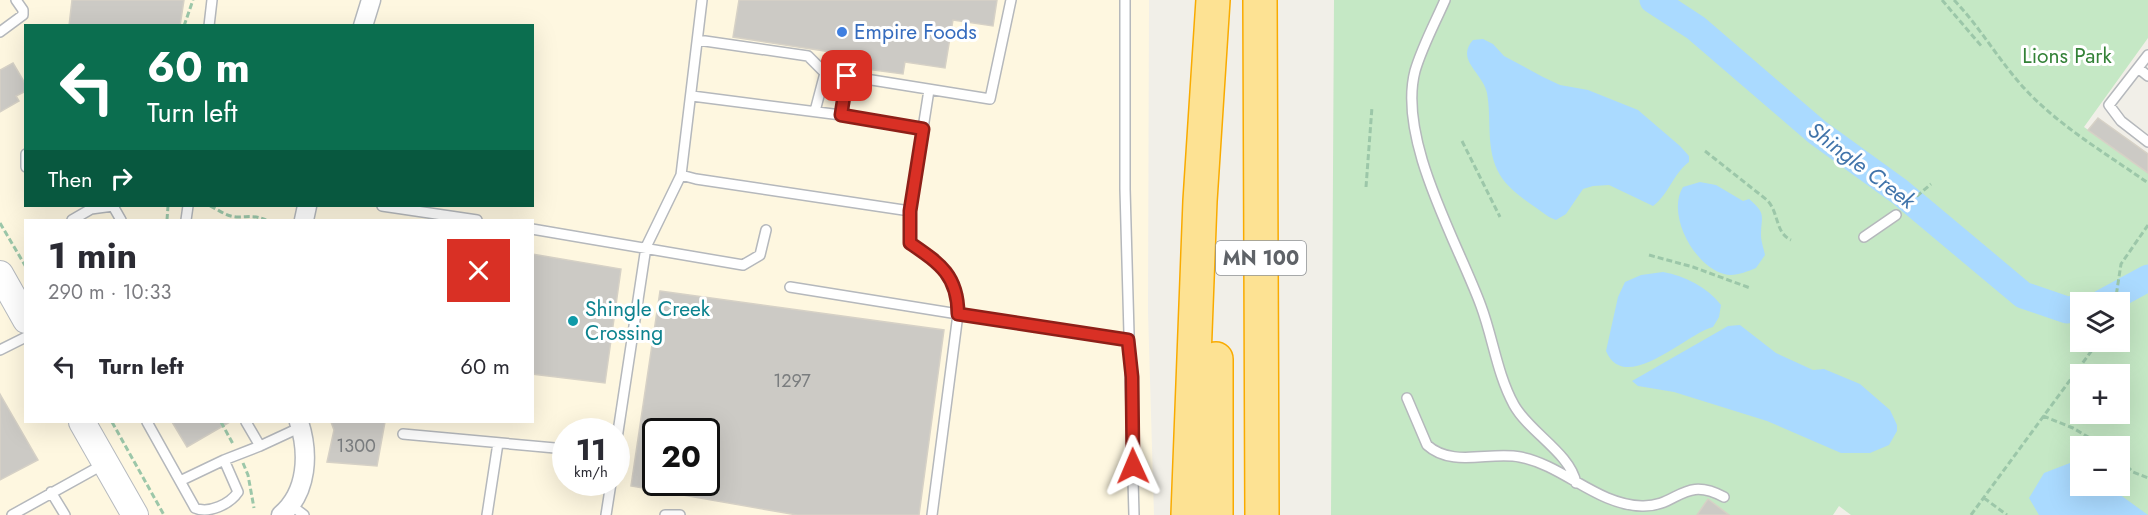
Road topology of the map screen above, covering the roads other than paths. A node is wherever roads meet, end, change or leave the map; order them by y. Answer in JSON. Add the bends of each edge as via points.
{"nodes":[{"id":1,"x":16,"y":0,"type":"edge"},
{"id":2,"x":212,"y":0,"type":"edge"},
{"id":3,"x":371,"y":0,"type":"edge"},
{"id":4,"x":702,"y":0,"type":"edge"},
{"id":5,"x":1011,"y":0,"type":"edge"},
{"id":6,"x":1125,"y":0,"type":"edge"},
{"id":7,"x":1214,"y":0,"type":"edge"},
{"id":8,"x":1260,"y":0,"type":"edge"},
{"id":9,"x":1445,"y":0,"type":"edge"},
{"id":10,"x":209,"y":24,"type":"edge"},
{"id":11,"x":364,"y":24,"type":"edge"},
{"id":12,"x":0,"y":32,"type":"edge"},
{"id":13,"x":698,"y":40,"type":"junction"},
{"id":14,"x":2148,"y":54,"type":"edge"},
{"id":15,"x":2138,"y":68,"type":"junction"},
{"id":16,"x":2148,"y":76,"type":"edge"},
{"id":17,"x":929,"y":90,"type":"junction"},
{"id":18,"x":692,"y":96,"type":"junction"},
{"id":19,"x":815,"y":111,"type":"junction"},
{"id":20,"x":841,"y":115,"type":"junction"},
{"id":21,"x":923,"y":129,"type":"junction"},
{"id":22,"x":2148,"y":142,"type":"edge"},
{"id":23,"x":681,"y":175,"type":"junction"},
{"id":24,"x":106,"y":207,"type":"edge"},
{"id":25,"x":389,"y":207,"type":"edge"},
{"id":26,"x":910,"y":211,"type":"junction"},
{"id":27,"x":1896,"y":214,"type":"road end"},
{"id":28,"x":74,"y":219,"type":"edge"},
{"id":29,"x":470,"y":219,"type":"edge"},
{"id":30,"x":534,"y":229,"type":"edge"},
{"id":31,"x":766,"y":230,"type":"dead end"},
{"id":32,"x":1864,"y":237,"type":"dead end"},
{"id":33,"x":646,"y":247,"type":"junction"},
{"id":34,"x":0,"y":274,"type":"edge"},
{"id":35,"x":790,"y":287,"type":"dead end"},
{"id":36,"x":958,"y":314,"type":"junction"},
{"id":37,"x":24,"y":316,"type":"edge"},
{"id":38,"x":24,"y":338,"type":"edge"},
{"id":39,"x":1128,"y":340,"type":"junction"},
{"id":40,"x":0,"y":350,"type":"edge"},
{"id":41,"x":1407,"y":398,"type":"dead end"},
{"id":42,"x":620,"y":418,"type":"edge"},
{"id":43,"x":83,"y":423,"type":"edge"},
{"id":44,"x":148,"y":423,"type":"edge"},
{"id":45,"x":247,"y":423,"type":"edge"},
{"id":46,"x":300,"y":424,"type":"edge"},
{"id":47,"x":403,"y":434,"type":"dead end"},
{"id":48,"x":498,"y":443,"type":"junction"},
{"id":49,"x":260,"y":446,"type":"junction"},
{"id":50,"x":552,"y":448,"type":"edge"},
{"id":51,"x":224,"y":460,"type":"junction"},
{"id":52,"x":106,"y":463,"type":"junction"},
{"id":53,"x":180,"y":481,"type":"junction"},
{"id":54,"x":1576,"y":483,"type":"junction"},
{"id":55,"x":51,"y":492,"type":"junction"},
{"id":56,"x":609,"y":496,"type":"edge"},
{"id":57,"x":1724,"y":497,"type":"dead end"},
{"id":58,"x":292,"y":512,"type":"edge"},
{"id":59,"x":12,"y":515,"type":"edge"},
{"id":60,"x":64,"y":515,"type":"edge"},
{"id":61,"x":135,"y":515,"type":"edge"},
{"id":62,"x":487,"y":515,"type":"edge"},
{"id":63,"x":606,"y":515,"type":"edge"},
{"id":64,"x":665,"y":515,"type":"edge"},
{"id":65,"x":678,"y":515,"type":"edge"},
{"id":66,"x":932,"y":515,"type":"edge"},
{"id":67,"x":1134,"y":515,"type":"edge"},
{"id":68,"x":1188,"y":515,"type":"edge"},
{"id":69,"x":1216,"y":515,"type":"edge"},
{"id":70,"x":1262,"y":515,"type":"edge"}],
"edges":[{"from":1,"to":12,"type":"lane","via":[[23,15]]},
{"from":2,"to":10,"type":"lane"},
{"from":3,"to":11,"type":"street"},
{"from":4,"to":13,"type":"lane"},
{"from":5,"to":17,"type":"lane","via":[[990,99]]},
{"from":6,"to":39,"type":"lane"},
{"from":7,"to":68,"type":"highway","via":[[1200,201]]},
{"from":7,"to":69,"type":"highway","number":"MN 100"},
{"from":8,"to":70,"type":"highway","number":"MN 100"},
{"from":9,"to":54,"type":"lane","via":[[1413,84],[1416,132],[1428,179],[1481,306],[1514,404],[1529,427],[1566,462]]},
{"from":13,"to":18,"type":"lane"},
{"from":13,"to":19,"type":"lane","via":[[808,56],[825,73]]},
{"from":14,"to":15,"type":"lane"},
{"from":15,"to":16,"type":"lane"},
{"from":15,"to":22,"type":"lane","via":[[2109,105],[2121,121]]},
{"from":17,"to":20,"type":"lane","via":[[847,76]]},
{"from":17,"to":21,"type":"lane"},
{"from":18,"to":19,"type":"lane"},
{"from":18,"to":23,"type":"lane"},
{"from":19,"to":20,"type":"lane"},
{"from":20,"to":21,"type":"lane"},
{"from":21,"to":26,"type":"lane"},
{"from":23,"to":26,"type":"lane"},
{"from":23,"to":33,"type":"lane"},
{"from":24,"to":28,"type":"lane","via":[[91,209]]},
{"from":25,"to":29,"type":"lane"},
{"from":26,"to":36,"type":"lane","via":[[910,243],[951,278],[958,297]]},
{"from":27,"to":32,"type":"lane"},
{"from":30,"to":33,"type":"lane"},
{"from":31,"to":33,"type":"lane","via":[[760,255],[743,265]]},
{"from":33,"to":42,"type":"lane"},
{"from":34,"to":37,"type":"street"},
{"from":35,"to":36,"type":"lane"},
{"from":36,"to":39,"type":"lane"},
{"from":36,"to":66,"type":"lane"},
{"from":38,"to":40,"type":"lane"},
{"from":39,"to":67,"type":"lane"},
{"from":41,"to":54,"type":"lane","via":[[1426,445],[1432,450],[1463,457],[1520,457],[1541,463]]},
{"from":43,"to":52,"type":"street"},
{"from":44,"to":53,"type":"lane"},
{"from":45,"to":49,"type":"lane"},
{"from":46,"to":49,"type":"lane"},
{"from":46,"to":58,"type":"street","via":[[305,447],[304,473]]},
{"from":47,"to":48,"type":"lane"},
{"from":48,"to":50,"type":"lane"},
{"from":48,"to":62,"type":"lane"},
{"from":49,"to":51,"type":"lane"},
{"from":51,"to":53,"type":"lane"},
{"from":51,"to":53,"type":"lane","via":[[238,492],[210,511],[195,508]]},
{"from":52,"to":55,"type":"lane"},
{"from":52,"to":61,"type":"street"},
{"from":54,"to":57,"type":"lane","via":[[1642,506],[1697,488]]},
{"from":55,"to":59,"type":"lane"},
{"from":55,"to":60,"type":"lane"},
{"from":56,"to":63,"type":"lane"},
{"from":64,"to":65,"type":"lane"}]}
